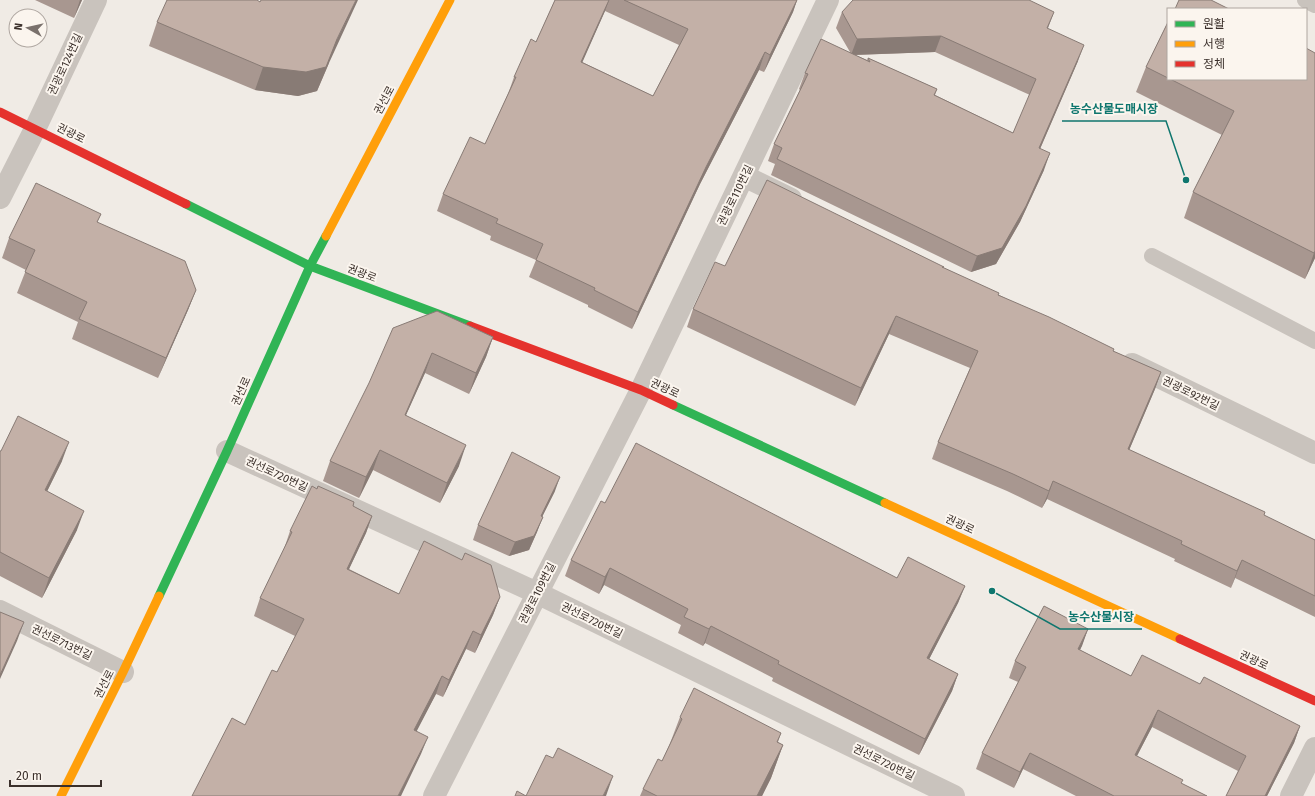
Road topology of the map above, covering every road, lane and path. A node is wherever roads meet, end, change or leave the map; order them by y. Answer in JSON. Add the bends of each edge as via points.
{"nodes":[{"id":1,"x":96,"y":0,"type":"edge"},
{"id":2,"x":450,"y":0,"type":"edge"},
{"id":3,"x":828,"y":0,"type":"edge"},
{"id":4,"x":1305,"y":0,"type":"edge"},
{"id":5,"x":1315,"y":5,"type":"edge"},
{"id":6,"x":0,"y":112,"type":"edge"},
{"id":7,"x":35,"y":129,"type":"junction"},
{"id":8,"x":744,"y":176,"type":"junction"},
{"id":9,"x":0,"y":198,"type":"edge"},
{"id":10,"x":808,"y":207,"type":"edge"},
{"id":11,"x":1152,"y":256,"type":"dead end"},
{"id":12,"x":310,"y":266,"type":"junction"},
{"id":13,"x":1315,"y":341,"type":"edge"},
{"id":14,"x":1115,"y":356,"type":"edge"},
{"id":15,"x":641,"y":390,"type":"junction"},
{"id":16,"x":227,"y":451,"type":"junction"},
{"id":17,"x":1315,"y":453,"type":"edge"},
{"id":18,"x":537,"y":593,"type":"junction"},
{"id":19,"x":0,"y":612,"type":"edge"},
{"id":20,"x":123,"y":672,"type":"junction"},
{"id":21,"x":1315,"y":701,"type":"edge"},
{"id":22,"x":1315,"y":748,"type":"edge"},
{"id":23,"x":61,"y":796,"type":"edge"},
{"id":24,"x":434,"y":796,"type":"edge"},
{"id":25,"x":954,"y":796,"type":"edge"},
{"id":26,"x":1291,"y":796,"type":"edge"}],
"edges":[{"from":1,"to":7,"type":"street","name":"권광로124번길"},
{"from":2,"to":12,"type":"street","name":"권선로"},
{"from":3,"to":8,"type":"street","name":"권광로110번길"},
{"from":4,"to":5,"type":"lane"},
{"from":6,"to":7,"type":"street","name":"권광로"},
{"from":7,"to":9,"type":"street","name":"권광로124번길"},
{"from":7,"to":12,"type":"street","name":"권광로"},
{"from":8,"to":10,"type":"street"},
{"from":8,"to":15,"type":"street","name":"권광로110번길"},
{"from":11,"to":13,"type":"lane"},
{"from":12,"to":15,"type":"street","name":"권광로"},
{"from":12,"to":16,"type":"street","name":"권선로"},
{"from":14,"to":17,"type":"street","name":"권광로92번길"},
{"from":15,"to":18,"type":"street","name":"권광로109번길"},
{"from":15,"to":21,"type":"street","name":"권광로"},
{"from":16,"to":18,"type":"street","name":"권선로720번길"},
{"from":16,"to":20,"type":"street","name":"권선로"},
{"from":18,"to":24,"type":"street","name":"권광로109번길"},
{"from":18,"to":25,"type":"street","name":"권선로720번길"},
{"from":19,"to":20,"type":"street","name":"권선로713번길"},
{"from":20,"to":23,"type":"street","name":"권선로"},
{"from":22,"to":26,"type":"street"}]}
